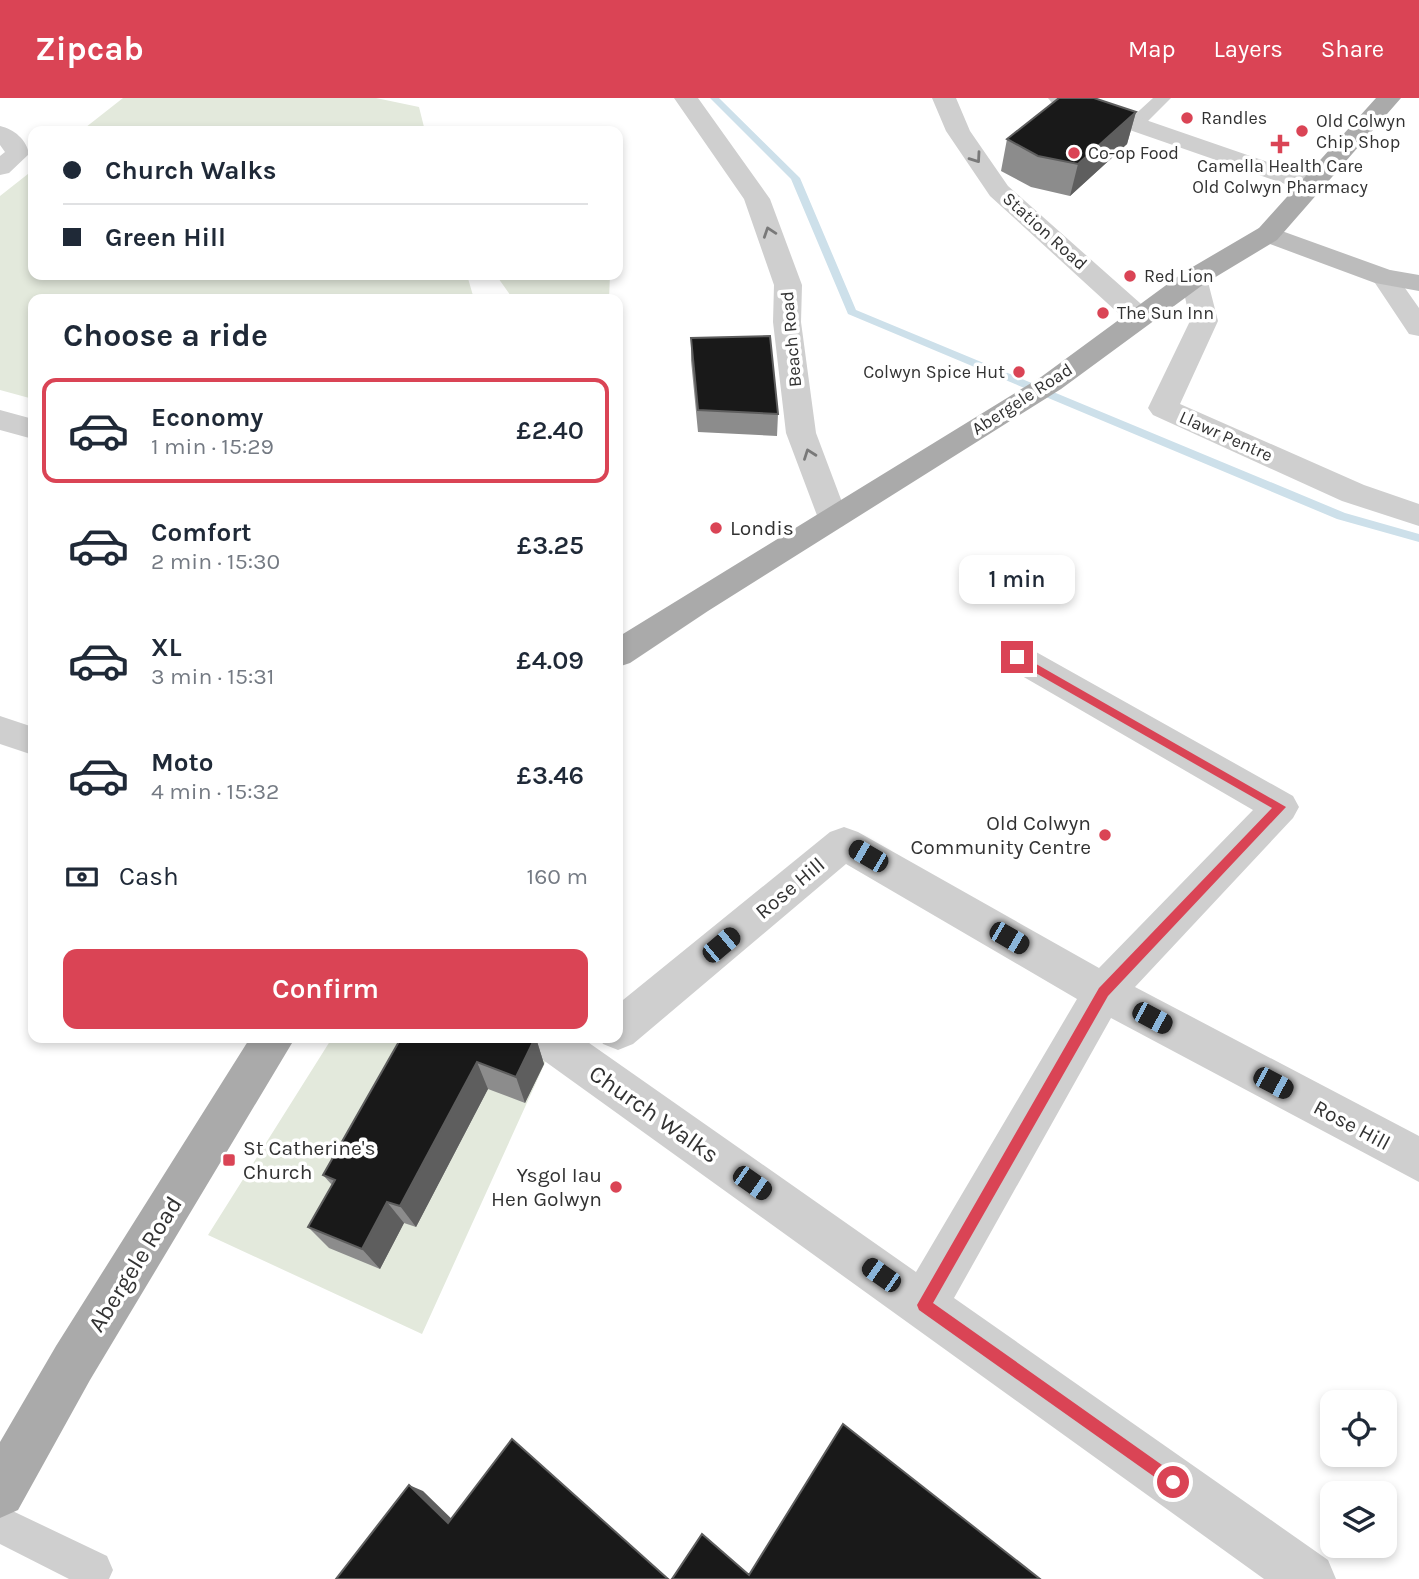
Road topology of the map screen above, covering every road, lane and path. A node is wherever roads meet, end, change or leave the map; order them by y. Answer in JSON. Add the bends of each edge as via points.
{"nodes":[{"id":1,"x":686,"y":98,"type":"edge"},
{"id":2,"x":944,"y":98,"type":"edge"},
{"id":3,"x":1060,"y":98,"type":"edge"},
{"id":4,"x":1163,"y":98,"type":"edge"},
{"id":5,"x":1389,"y":98,"type":"edge"},
{"id":6,"x":1135,"y":124,"type":"junction"},
{"id":7,"x":0,"y":133,"type":"edge"},
{"id":8,"x":0,"y":168,"type":"edge"},
{"id":9,"x":1314,"y":186,"type":"junction"},
{"id":10,"x":1268,"y":234,"type":"junction"},
{"id":11,"x":1194,"y":278,"type":"junction"},
{"id":12,"x":1384,"y":278,"type":"junction"},
{"id":13,"x":1419,"y":283,"type":"edge"},
{"id":14,"x":1139,"y":317,"type":"junction"},
{"id":15,"x":1419,"y":328,"type":"edge"},
{"id":16,"x":0,"y":420,"type":"edge"},
{"id":17,"x":28,"y":428,"type":"edge"},
{"id":18,"x":1419,"y":515,"type":"edge"},
{"id":19,"x":832,"y":518,"type":"junction"},
{"id":20,"x":623,"y":649,"type":"edge"},
{"id":21,"x":1017,"y":657,"type":"dead end"},
{"id":22,"x":0,"y":730,"type":"edge"},
{"id":23,"x":28,"y":739,"type":"edge"},
{"id":24,"x":1103,"y":992,"type":"junction"},
{"id":25,"x":623,"y":1026,"type":"edge"},
{"id":26,"x":271,"y":1043,"type":"edge"},
{"id":27,"x":579,"y":1046,"type":"edge"},
{"id":28,"x":1419,"y":1160,"type":"edge"},
{"id":29,"x":924,"y":1305,"type":"junction"},
{"id":30,"x":0,"y":1492,"type":"edge"},
{"id":31,"x":0,"y":1524,"type":"edge"},
{"id":32,"x":89,"y":1579,"type":"edge"},
{"id":33,"x":1309,"y":1579,"type":"edge"}],
"edges":[{"from":19,"to":1,"type":"street","name":"Beach Road","one_way":true,"via":[[801,433],[787,322],[788,285],[757,199]]},
{"from":2,"to":14,"type":"street","name":"Station Road","one_way":true,"via":[[958,131],[999,191]]},
{"from":3,"to":6,"type":"street"},
{"from":4,"to":6,"type":"lane"},
{"from":5,"to":9,"type":"main road","name":"Abergele Road"},
{"from":6,"to":9,"type":"street"},
{"from":7,"to":8,"type":"street","via":[[16,146],[17,154]]},
{"from":9,"to":10,"type":"main road","name":"Abergele Road"},
{"from":10,"to":11,"type":"main road","name":"Abergele Road"},
{"from":10,"to":12,"type":"street"},
{"from":11,"to":14,"type":"main road","name":"Abergele Road"},
{"from":11,"to":18,"type":"street","name":"Llawr Pentre","via":[[1204,321],[1163,408],[1353,493]]},
{"from":12,"to":13,"type":"street"},
{"from":12,"to":15,"type":"street"},
{"from":14,"to":19,"type":"main road","name":"Abergele Road","via":[[1051,383]]},
{"from":16,"to":17,"type":"street"},
{"from":19,"to":20,"type":"main road","name":"Abergele Road"},
{"from":21,"to":24,"type":"street","via":[[1280,807]]},
{"from":22,"to":23,"type":"street"},
{"from":24,"to":25,"type":"street","name":"Rose Hill","via":[[844,843]]},
{"from":24,"to":28,"type":"street","name":"Rose Hill"},
{"from":24,"to":29,"type":"street"},
{"from":26,"to":30,"type":"main road","name":"Abergele Road","via":[[73,1363]]},
{"from":27,"to":29,"type":"street","name":"Church Walks"},
{"from":29,"to":33,"type":"street","name":"Church Walks"},
{"from":31,"to":32,"type":"lane","via":[[93,1570]]}]}
